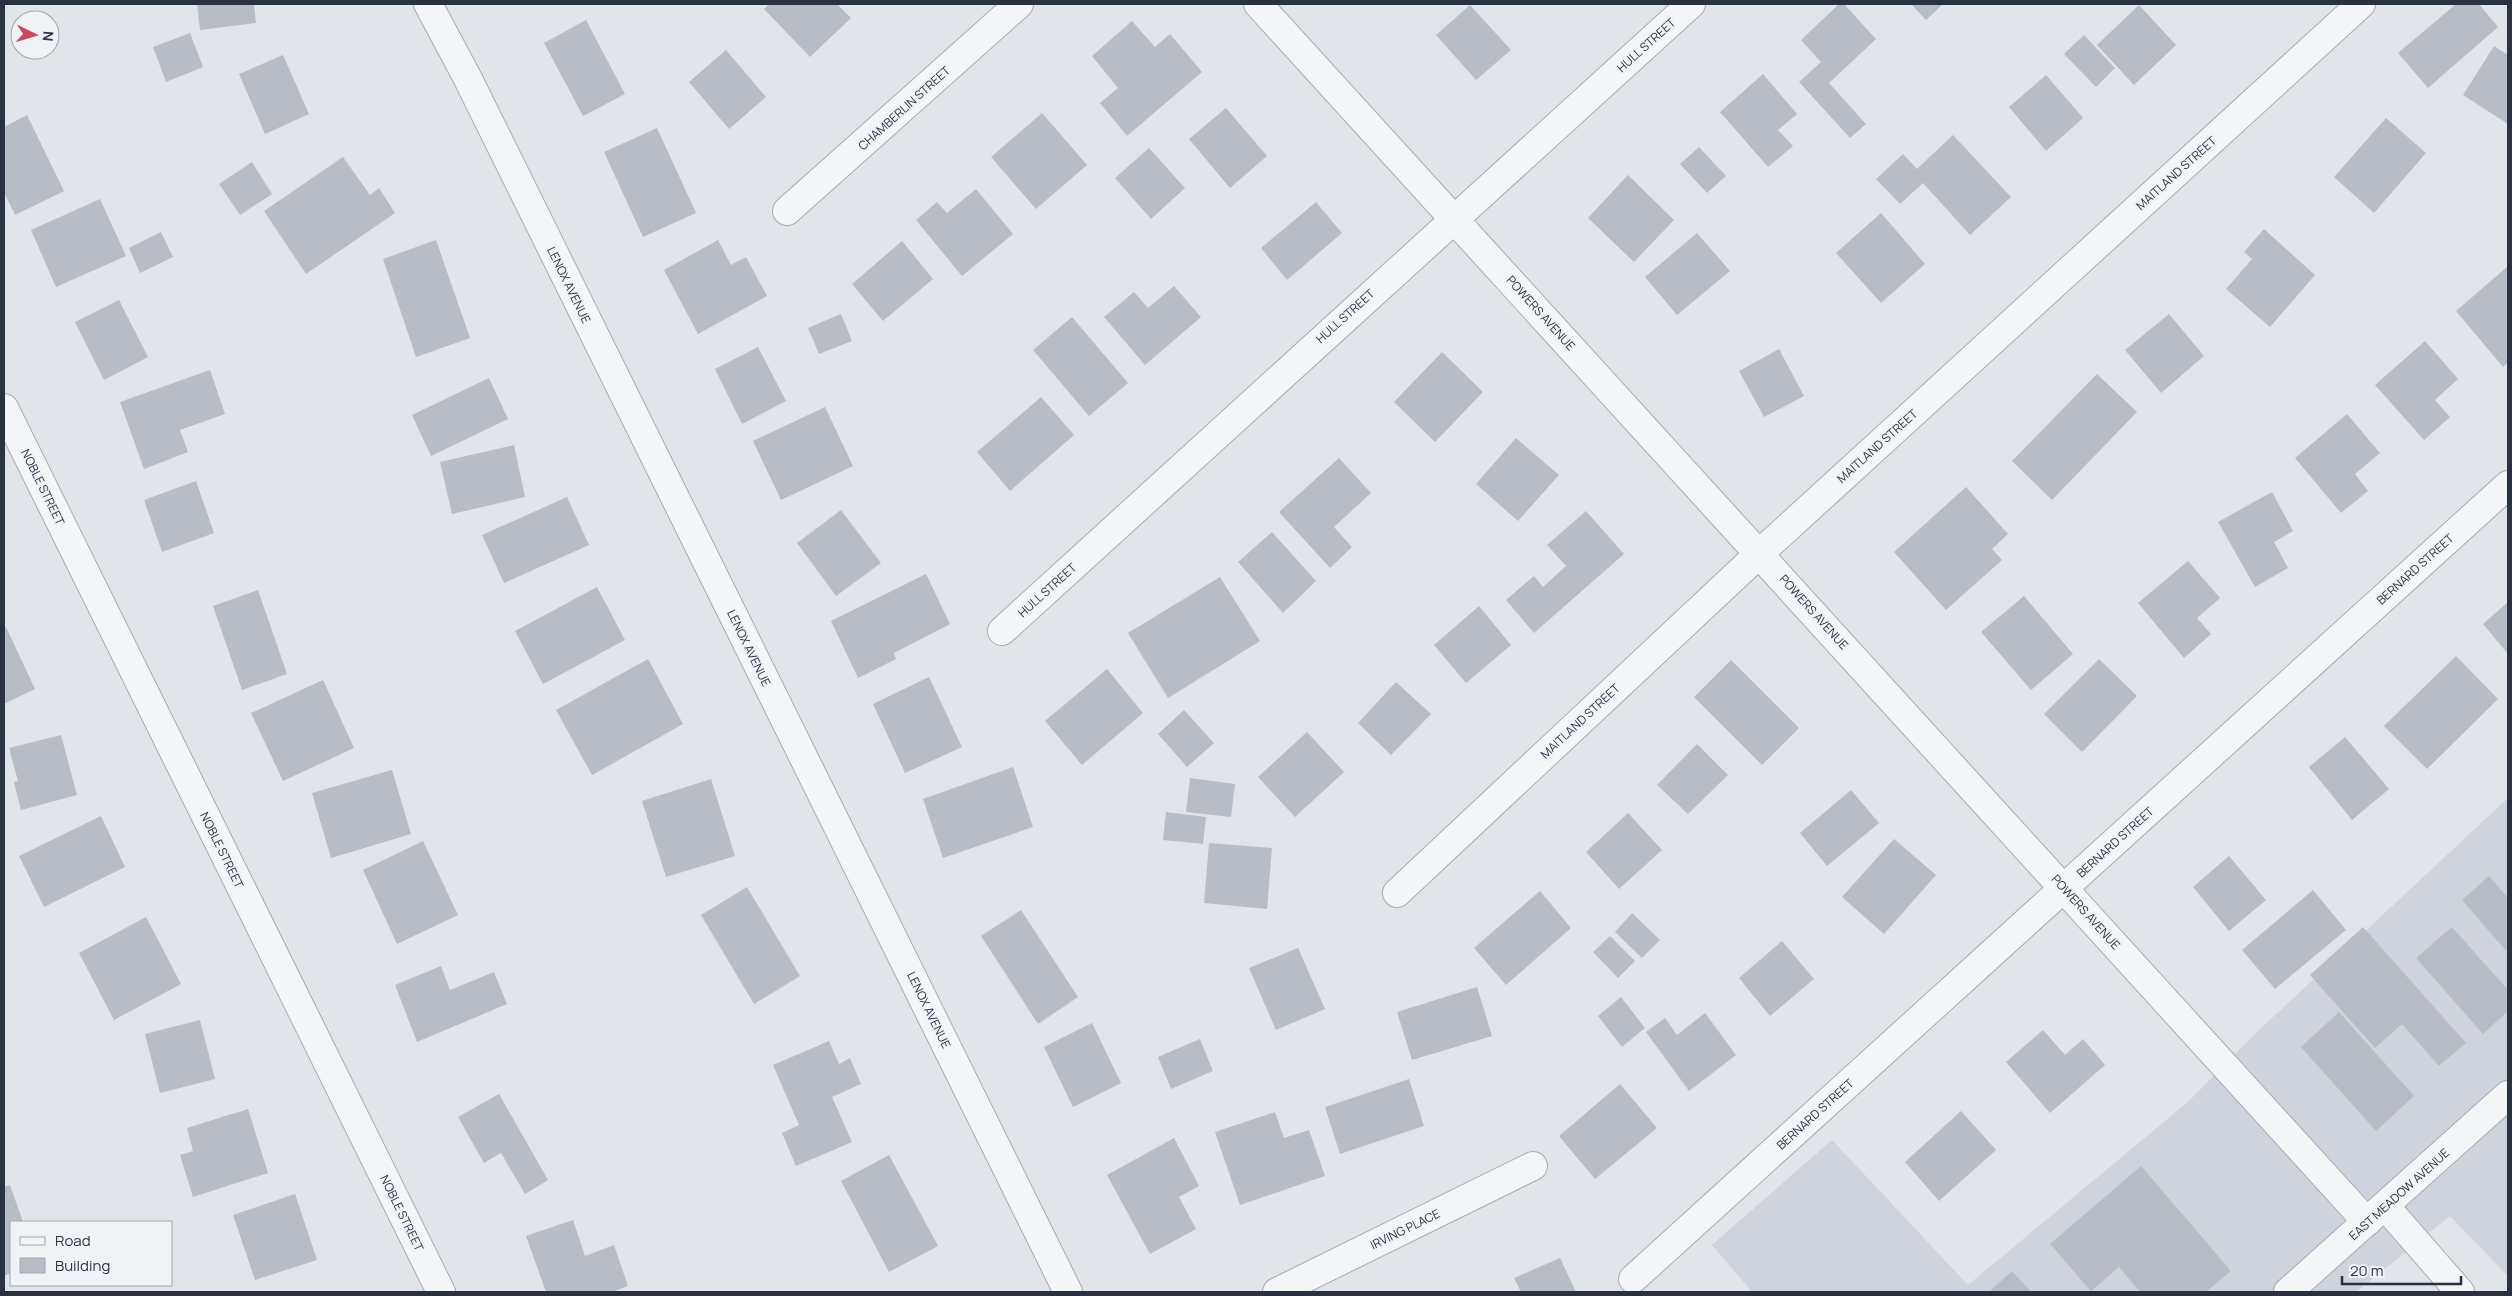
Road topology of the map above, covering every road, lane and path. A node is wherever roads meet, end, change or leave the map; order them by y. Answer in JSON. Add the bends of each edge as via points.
{"nodes":[{"id":1,"x":428,"y":4,"type":"edge"},
{"id":2,"x":1019,"y":4,"type":"edge"},
{"id":3,"x":1258,"y":4,"type":"edge"},
{"id":4,"x":1691,"y":4,"type":"edge"},
{"id":5,"x":2362,"y":4,"type":"edge"},
{"id":6,"x":787,"y":211,"type":"dead end"},
{"id":7,"x":1454,"y":218,"type":"junction"},
{"id":8,"x":4,"y":408,"type":"edge"},
{"id":9,"x":2508,"y":485,"type":"edge"},
{"id":10,"x":1760,"y":553,"type":"junction"},
{"id":11,"x":1002,"y":631,"type":"dead end"},
{"id":12,"x":2065,"y":888,"type":"junction"},
{"id":13,"x":1397,"y":893,"type":"dead end"},
{"id":14,"x":2508,"y":1095,"type":"edge"},
{"id":15,"x":1533,"y":1166,"type":"dead end"},
{"id":16,"x":2376,"y":1214,"type":"junction"},
{"id":17,"x":1633,"y":1279,"type":"dead end"},
{"id":18,"x":441,"y":1292,"type":"edge"},
{"id":19,"x":1068,"y":1292,"type":"edge"},
{"id":20,"x":1277,"y":1292,"type":"edge"},
{"id":21,"x":2288,"y":1292,"type":"edge"},
{"id":22,"x":2460,"y":1292,"type":"edge"}],
"edges":[{"from":1,"to":19,"type":"street","name":"LENOX AVENUE"},
{"from":2,"to":6,"type":"street","name":"CHAMBERLIN STREET"},
{"from":3,"to":7,"type":"street","name":"POWERS AVENUE"},
{"from":4,"to":7,"type":"street","name":"HULL STREET"},
{"from":5,"to":10,"type":"street","name":"MAITLAND STREET"},
{"from":7,"to":10,"type":"street","name":"POWERS AVENUE"},
{"from":7,"to":11,"type":"street","name":"HULL STREET"},
{"from":8,"to":18,"type":"street","name":"NOBLE STREET"},
{"from":9,"to":12,"type":"street","name":"BERNARD STREET"},
{"from":10,"to":12,"type":"street","name":"POWERS AVENUE"},
{"from":10,"to":13,"type":"street","name":"MAITLAND STREET"},
{"from":12,"to":16,"type":"street","name":"POWERS AVENUE"},
{"from":12,"to":17,"type":"street","name":"BERNARD STREET"},
{"from":14,"to":16,"type":"street","name":"EAST MEADOW AVENUE"},
{"from":15,"to":20,"type":"street","name":"IRVING PLACE"},
{"from":16,"to":21,"type":"street","name":"EAST MEADOW AVENUE"},
{"from":16,"to":22,"type":"street","name":"POWERS AVENUE"}]}
